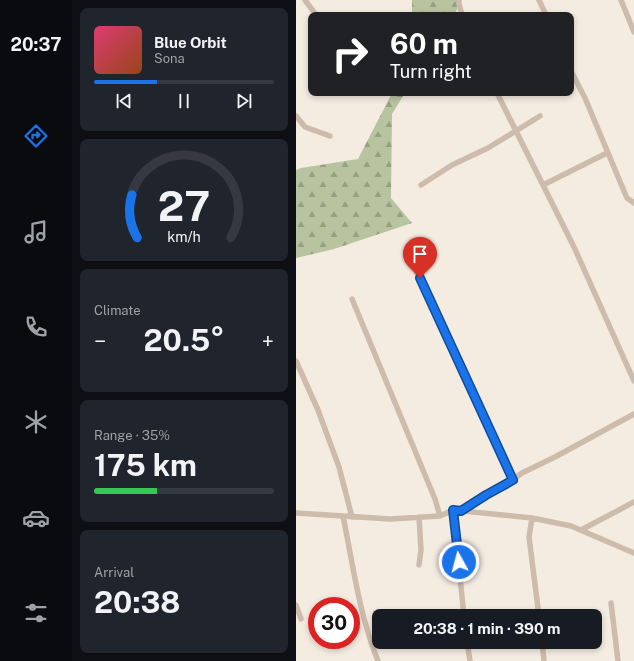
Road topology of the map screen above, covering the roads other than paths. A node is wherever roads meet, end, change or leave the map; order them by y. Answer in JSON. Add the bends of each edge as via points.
{"nodes":[{"id":1,"x":305,"y":0,"type":"edge"},
{"id":2,"x":459,"y":0,"type":"edge"},
{"id":3,"x":539,"y":0,"type":"edge"},
{"id":4,"x":621,"y":0,"type":"edge"},
{"id":5,"x":314,"y":12,"type":"edge"},
{"id":6,"x":461,"y":12,"type":"edge"},
{"id":7,"x":545,"y":12,"type":"edge"},
{"id":8,"x":634,"y":32,"type":"edge"},
{"id":9,"x":574,"y":77,"type":"edge"},
{"id":10,"x":498,"y":96,"type":"edge"},
{"id":11,"x":540,"y":116,"type":"dead end"},
{"id":12,"x":297,"y":118,"type":"edge"},
{"id":13,"x":515,"y":130,"type":"junction"},
{"id":14,"x":330,"y":136,"type":"dead end"},
{"id":15,"x":607,"y":153,"type":"junction"},
{"id":16,"x":421,"y":185,"type":"dead end"},
{"id":17,"x":544,"y":185,"type":"junction"},
{"id":18,"x":634,"y":203,"type":"edge"},
{"id":19,"x":413,"y":264,"type":"dead end"},
{"id":20,"x":352,"y":299,"type":"dead end"},
{"id":21,"x":296,"y":361,"type":"edge"},
{"id":22,"x":634,"y":381,"type":"edge"},
{"id":23,"x":634,"y":414,"type":"edge"},
{"id":24,"x":513,"y":480,"type":"junction"},
{"id":25,"x":634,"y":502,"type":"edge"},
{"id":26,"x":453,"y":510,"type":"junction"},
{"id":27,"x":461,"y":511,"type":"junction"},
{"id":28,"x":296,"y":513,"type":"edge"},
{"id":29,"x":344,"y":516,"type":"junction"},
{"id":30,"x":440,"y":516,"type":"junction"},
{"id":31,"x":352,"y":517,"type":"junction"},
{"id":32,"x":419,"y":518,"type":"junction"},
{"id":33,"x":532,"y":518,"type":"junction"},
{"id":34,"x":581,"y":530,"type":"junction"},
{"id":35,"x":634,"y":553,"type":"edge"},
{"id":36,"x":420,"y":564,"type":"dead end"},
{"id":37,"x":611,"y":603,"type":"dead end"},
{"id":38,"x":296,"y":605,"type":"edge"},
{"id":39,"x":463,"y":609,"type":"edge"},
{"id":40,"x":538,"y":609,"type":"edge"},
{"id":41,"x":301,"y":619,"type":"dead end"},
{"id":42,"x":469,"y":649,"type":"edge"},
{"id":43,"x":543,"y":649,"type":"edge"},
{"id":44,"x":378,"y":661,"type":"edge"},
{"id":45,"x":470,"y":661,"type":"edge"},
{"id":46,"x":544,"y":661,"type":"edge"},
{"id":47,"x":618,"y":661,"type":"edge"}],
"edges":[{"from":1,"to":5,"type":"street"},
{"from":2,"to":6,"type":"street"},
{"from":3,"to":7,"type":"street"},
{"from":4,"to":8,"type":"street"},
{"from":9,"to":15,"type":"street"},
{"from":10,"to":13,"type":"street"},
{"from":11,"to":13,"type":"street"},
{"from":12,"to":14,"type":"street","via":[[304,127]]},
{"from":13,"to":16,"type":"street"},
{"from":13,"to":17,"type":"street"},
{"from":15,"to":17,"type":"street"},
{"from":15,"to":18,"type":"street","via":[[627,198]]},
{"from":17,"to":22,"type":"street"},
{"from":19,"to":24,"type":"street"},
{"from":20,"to":30,"type":"street"},
{"from":21,"to":31,"type":"street","via":[[318,410]]},
{"from":23,"to":24,"type":"street"},
{"from":24,"to":27,"type":"street"},
{"from":25,"to":34,"type":"street"},
{"from":26,"to":27,"type":"street"},
{"from":26,"to":30,"type":"street"},
{"from":26,"to":39,"type":"street"},
{"from":27,"to":33,"type":"street"},
{"from":28,"to":29,"type":"street"},
{"from":29,"to":31,"type":"street"},
{"from":29,"to":44,"type":"street","via":[[360,604]]},
{"from":30,"to":32,"type":"street"},
{"from":31,"to":32,"type":"street"},
{"from":32,"to":36,"type":"street"},
{"from":33,"to":34,"type":"street"},
{"from":33,"to":40,"type":"street","via":[[529,532]]},
{"from":34,"to":35,"type":"street"},
{"from":37,"to":47,"type":"street"},
{"from":38,"to":41,"type":"street"},
{"from":42,"to":45,"type":"street"},
{"from":43,"to":46,"type":"street"}]}
